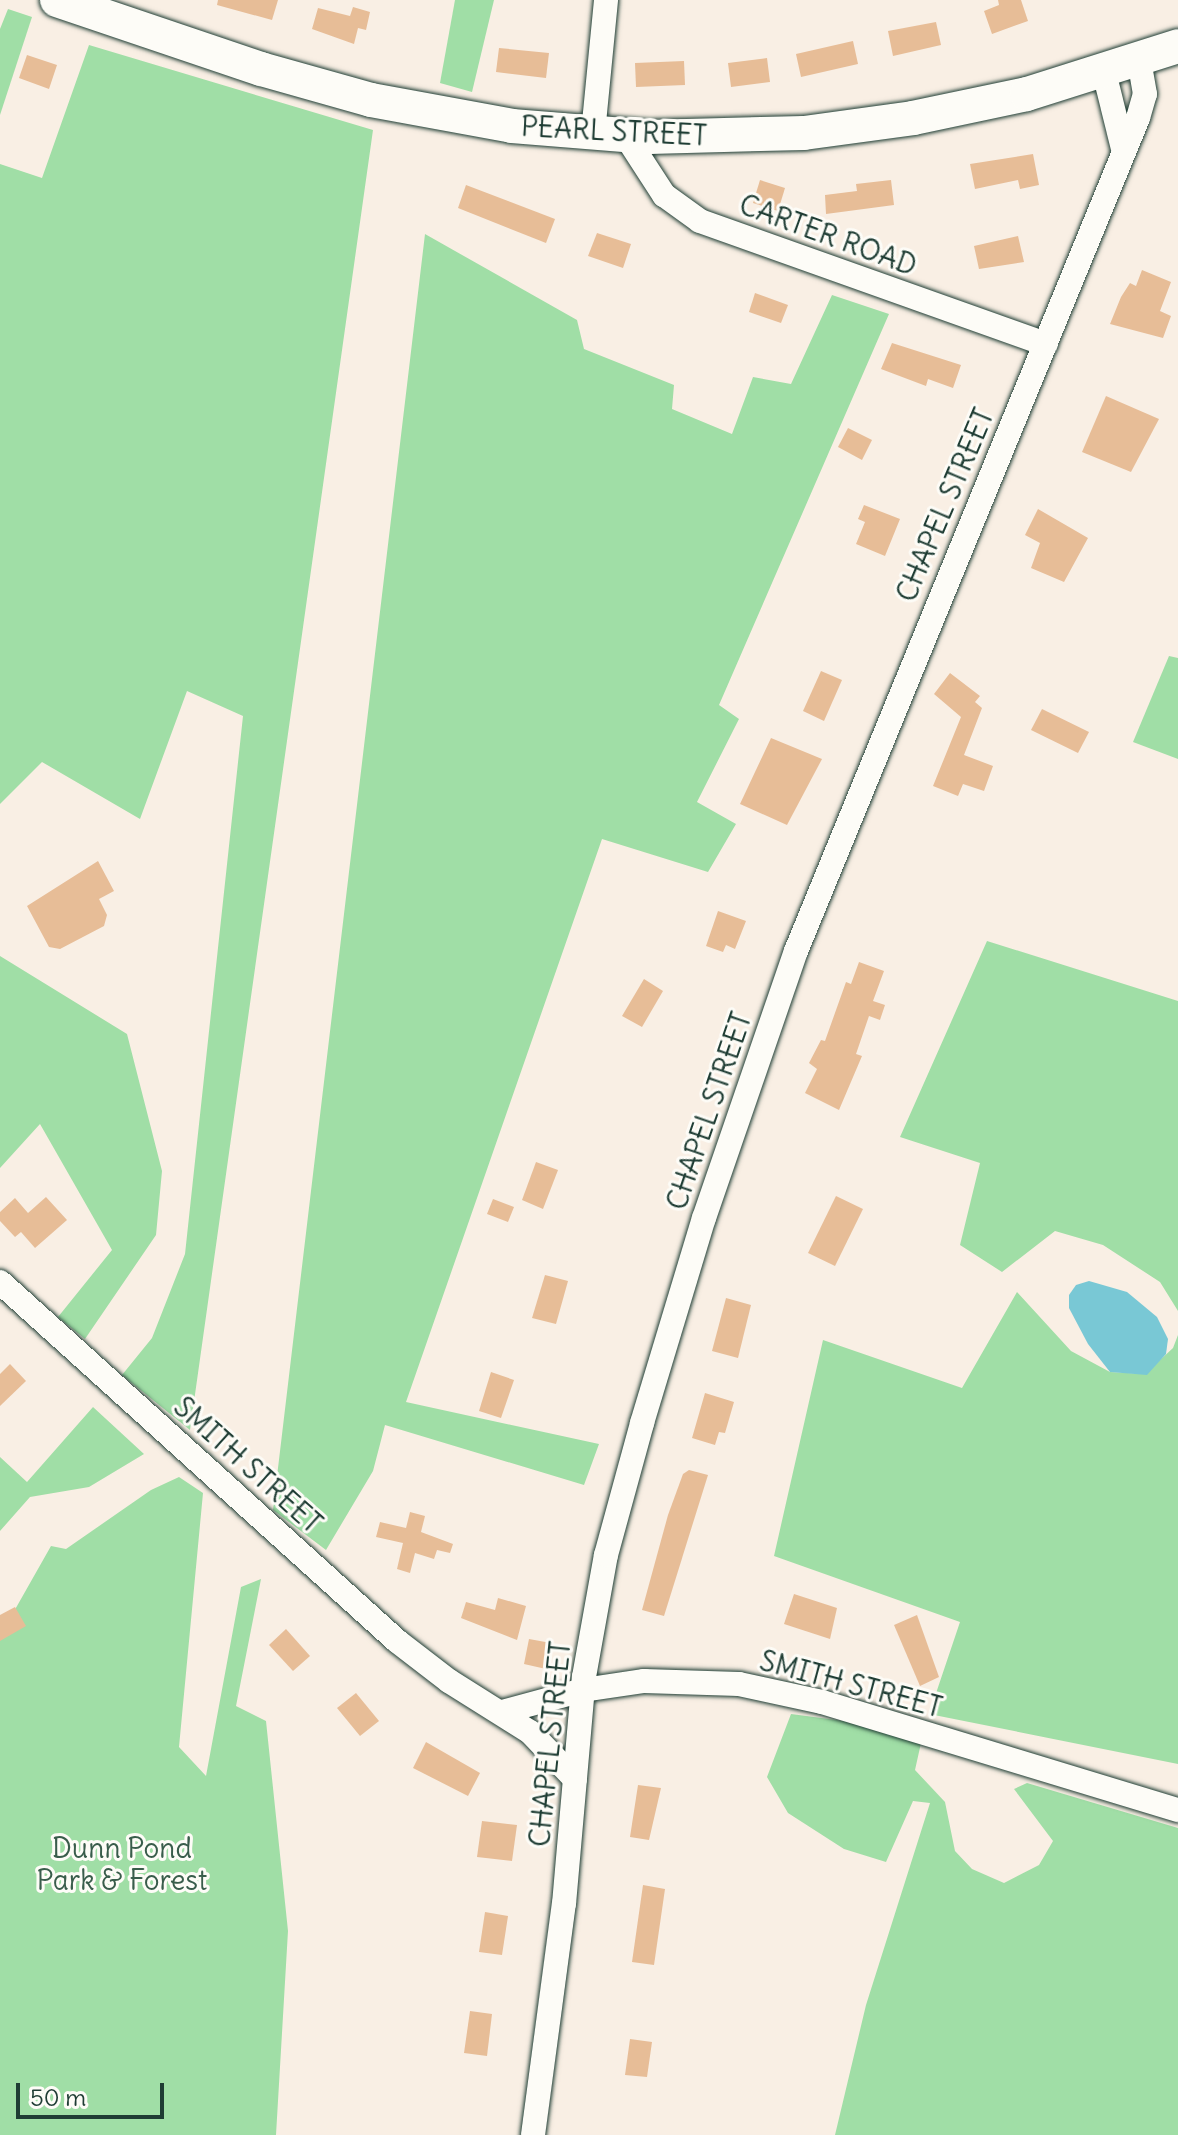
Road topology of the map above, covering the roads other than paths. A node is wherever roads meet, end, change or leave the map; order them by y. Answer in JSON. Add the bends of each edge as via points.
{"nodes":[{"id":1,"x":57,"y":0,"type":"edge"},
{"id":2,"x":606,"y":0,"type":"edge"},
{"id":3,"x":1178,"y":46,"type":"edge"},
{"id":4,"x":1139,"y":61,"type":"junction"},
{"id":5,"x":1104,"y":72,"type":"junction"},
{"id":6,"x":609,"y":134,"type":"junction"},
{"id":7,"x":1122,"y":155,"type":"junction"},
{"id":8,"x":1046,"y":344,"type":"junction"},
{"id":9,"x":0,"y":1282,"type":"edge"},
{"id":10,"x":583,"y":1690,"type":"junction"},
{"id":11,"x":502,"y":1712,"type":"junction"},
{"id":12,"x":575,"y":1779,"type":"junction"},
{"id":13,"x":1178,"y":1810,"type":"edge"},
{"id":14,"x":533,"y":2135,"type":"edge"}],
"edges":[{"from":1,"to":6,"type":"main road","name":"PEARL STREET","via":[[359,97],[469,120]]},
{"from":2,"to":6,"type":"street"},
{"from":3,"to":4,"type":"main road","name":"PEARL STREET"},
{"from":4,"to":5,"type":"main road","name":"PEARL STREET"},
{"from":4,"to":7,"type":"street","name":"CHAPEL STREET","via":[[1145,94]]},
{"from":5,"to":6,"type":"main road","name":"PEARL STREET","via":[[1011,98],[858,126],[748,137]]},
{"from":5,"to":7,"type":"street","name":"CHAPEL STREET","via":[[1122,132]]},
{"from":6,"to":8,"type":"street","name":"CARTER ROAD","via":[[664,195],[700,221]]},
{"from":7,"to":8,"type":"street","name":"CHAPEL STREET"},
{"from":8,"to":10,"type":"street","name":"CHAPEL STREET","via":[[845,826],[749,1083],[627,1476]]},
{"from":9,"to":11,"type":"street","name":"SMITH STREET","via":[[397,1641],[449,1681]]},
{"from":10,"to":11,"type":"street","name":"SMITH STREET"},
{"from":10,"to":12,"type":"street","name":"CHAPEL STREET"},
{"from":10,"to":13,"type":"street","name":"SMITH STREET","via":[[674,1679],[772,1689]]},
{"from":11,"to":12,"type":"street","name":"SMITH STREET","via":[[542,1742]]},
{"from":12,"to":14,"type":"street","name":"CHAPEL STREET"}]}
